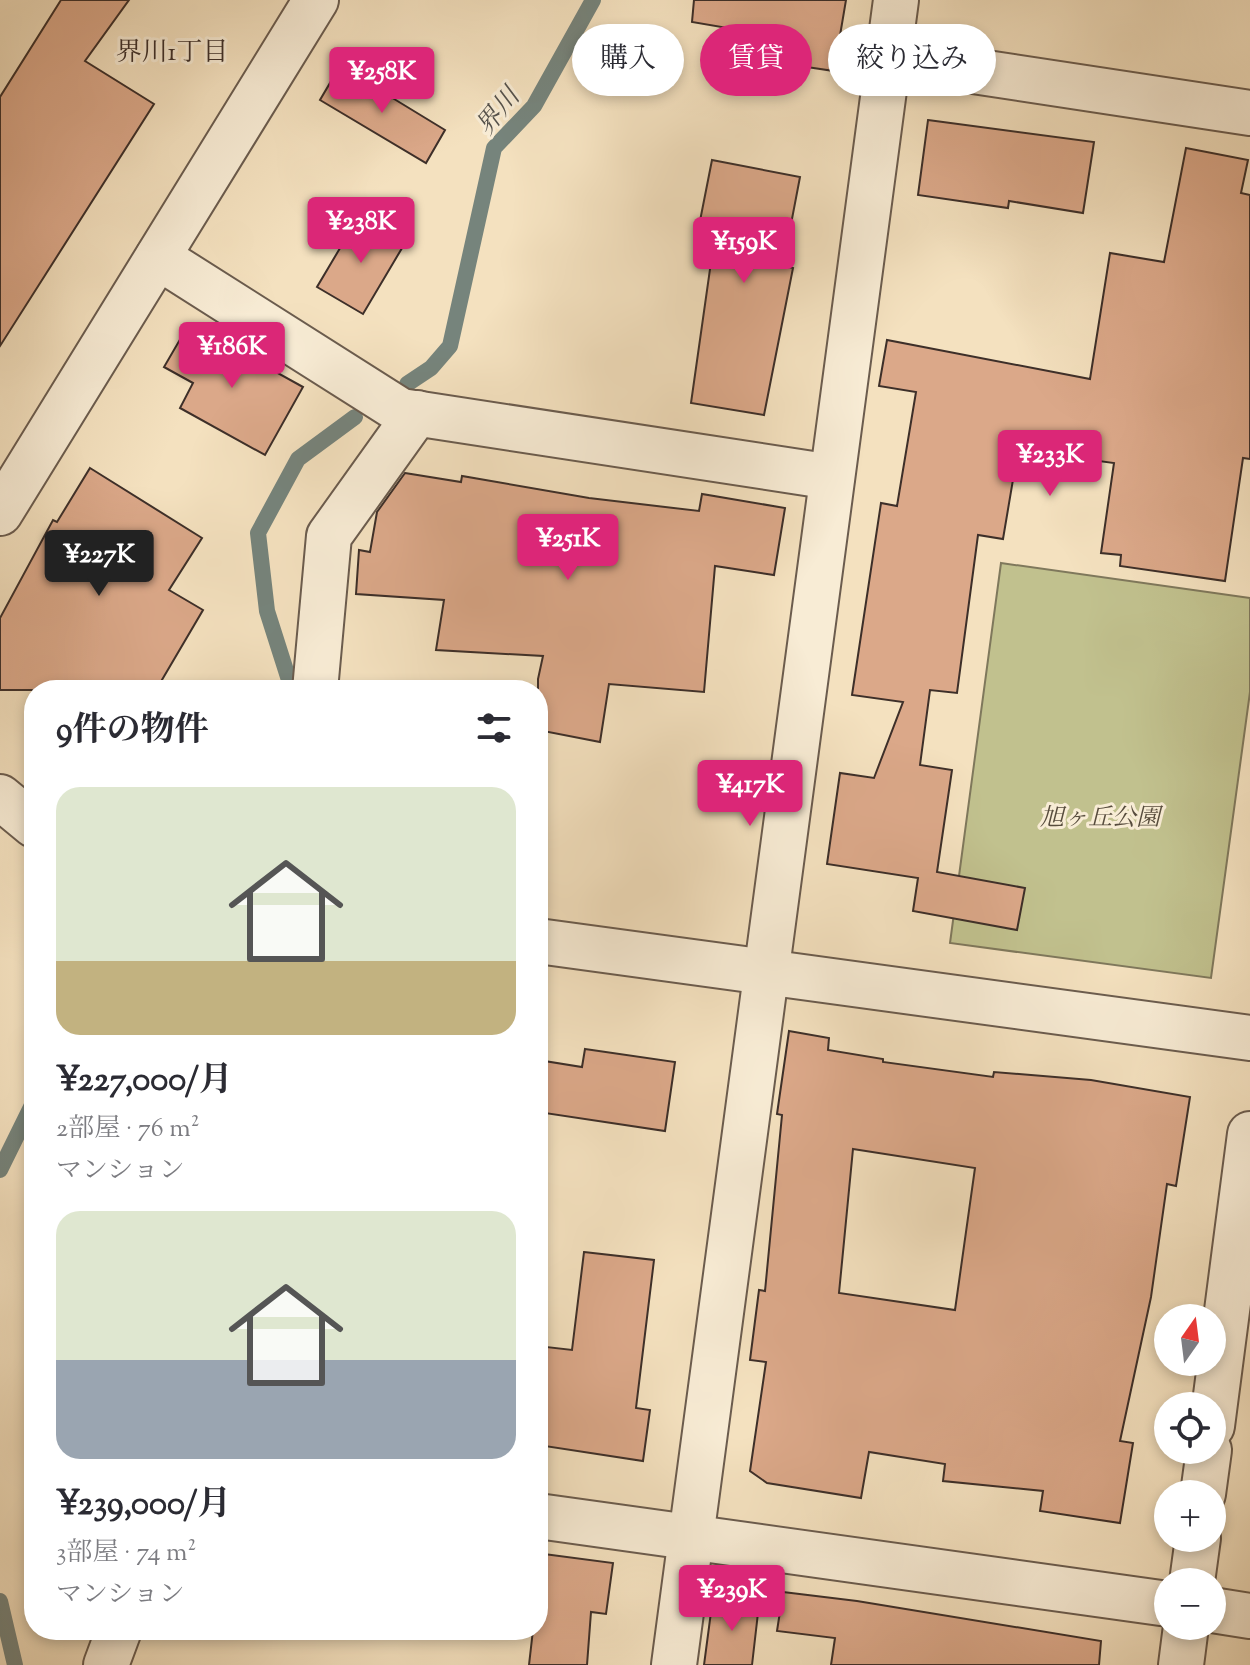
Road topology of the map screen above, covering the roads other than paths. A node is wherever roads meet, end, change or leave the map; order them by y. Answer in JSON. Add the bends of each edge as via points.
{"nodes":[{"id":1,"x":316,"y":0,"type":"edge"},
{"id":2,"x":896,"y":0,"type":"edge"},
{"id":3,"x":892,"y":24,"type":"edge"},
{"id":4,"x":996,"y":75,"type":"edge"},
{"id":5,"x":882,"y":96,"type":"edge"},
{"id":6,"x":1250,"y":113,"type":"edge"},
{"id":7,"x":158,"y":257,"type":"junction"},
{"id":8,"x":417,"y":413,"type":"junction"},
{"id":9,"x":832,"y":477,"type":"junction"},
{"id":10,"x":0,"y":513,"type":"edge"},
{"id":11,"x":316,"y":680,"type":"edge"},
{"id":12,"x":0,"y":797,"type":"edge"},
{"id":13,"x":24,"y":817,"type":"edge"},
{"id":14,"x":548,"y":942,"type":"edge"},
{"id":15,"x":765,"y":972,"type":"junction"},
{"id":16,"x":1250,"y":1038,"type":"edge"},
{"id":17,"x":1250,"y":1134,"type":"edge"},
{"id":18,"x":1216,"y":1392,"type":"edge"},
{"id":19,"x":548,"y":1517,"type":"edge"},
{"id":20,"x":691,"y":1537,"type":"junction"},
{"id":21,"x":1154,"y":1602,"type":"edge"},
{"id":22,"x":1226,"y":1612,"type":"edge"},
{"id":23,"x":1250,"y":1616,"type":"edge"},
{"id":24,"x":115,"y":1640,"type":"edge"},
{"id":25,"x":1184,"y":1640,"type":"edge"},
{"id":26,"x":106,"y":1665,"type":"edge"},
{"id":27,"x":674,"y":1665,"type":"edge"},
{"id":28,"x":1181,"y":1665,"type":"edge"}],
"edges":[{"from":1,"to":7,"type":"street"},
{"from":2,"to":3,"type":"street"},
{"from":4,"to":6,"type":"street"},
{"from":5,"to":9,"type":"street"},
{"from":7,"to":8,"type":"street","via":[[401,411]]},
{"from":7,"to":10,"type":"street"},
{"from":8,"to":9,"type":"street"},
{"from":8,"to":11,"type":"street","via":[[329,536]]},
{"from":9,"to":15,"type":"street"},
{"from":12,"to":13,"type":"street"},
{"from":14,"to":15,"type":"street"},
{"from":15,"to":16,"type":"street"},
{"from":15,"to":20,"type":"street"},
{"from":17,"to":18,"type":"street"},
{"from":19,"to":20,"type":"street"},
{"from":20,"to":21,"type":"street"},
{"from":20,"to":27,"type":"street"},
{"from":22,"to":23,"type":"street"},
{"from":24,"to":26,"type":"street"},
{"from":25,"to":28,"type":"street"}]}
